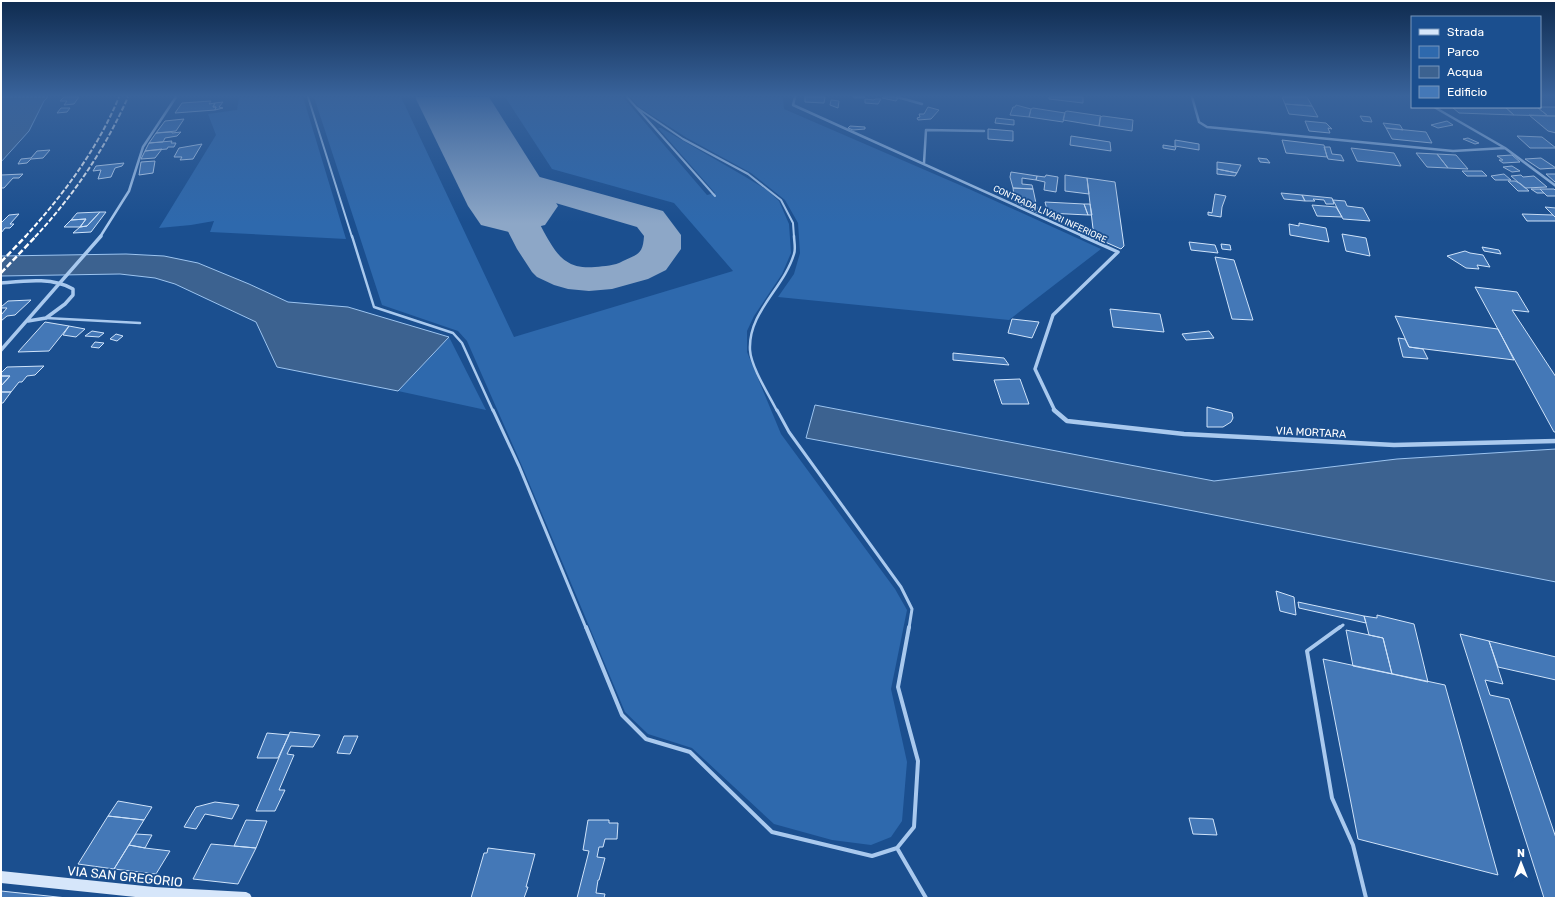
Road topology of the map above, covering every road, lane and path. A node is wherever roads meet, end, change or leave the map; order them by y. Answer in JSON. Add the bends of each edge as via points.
{"nodes":[{"id":1,"x":149,"y":139,"type":"edge"},
{"id":2,"x":321,"y":139,"type":"edge"},
{"id":3,"x":664,"y":139,"type":"edge"},
{"id":4,"x":683,"y":139,"type":"edge"},
{"id":5,"x":870,"y":139,"type":"edge"},
{"id":6,"x":925,"y":139,"type":"edge"},
{"id":7,"x":1330,"y":139,"type":"edge"},
{"id":8,"x":1489,"y":139,"type":"edge"},
{"id":9,"x":1505,"y":148,"type":"junction"},
{"id":10,"x":924,"y":163,"type":"junction"},
{"id":11,"x":1556,"y":186,"type":"edge"},
{"id":12,"x":714,"y":196,"type":"dead end"},
{"id":13,"x":1,"y":283,"type":"edge"},
{"id":14,"x":46,"y":318,"type":"junction"},
{"id":15,"x":27,"y":321,"type":"junction"},
{"id":16,"x":140,"y":323,"type":"dead end"},
{"id":17,"x":1,"y":350,"type":"edge"},
{"id":18,"x":1066,"y":421,"type":"joint"},
{"id":19,"x":1556,"y":441,"type":"edge"},
{"id":20,"x":1343,"y":625,"type":"dead end"},
{"id":21,"x":897,"y":848,"type":"junction"},
{"id":22,"x":1,"y":877,"type":"edge"},
{"id":23,"x":246,"y":898,"type":"edge"},
{"id":24,"x":926,"y":898,"type":"edge"},
{"id":25,"x":1366,"y":898,"type":"edge"}],
"edges":[{"from":1,"to":15,"type":"street","via":[[143,148],[125,199],[104,234]]},
{"from":2,"to":21,"type":"lane","via":[[374,308],[453,333],[462,343],[519,466],[622,715],[646,739],[690,752],[772,832],[872,856]]},
{"from":3,"to":12,"type":"lane"},
{"from":4,"to":21,"type":"lane","via":[[748,174],[782,200],[793,224],[795,253],[786,274],[758,316],[751,332],[750,350],[759,377],[789,432],[901,587],[912,609],[898,687],[918,768],[914,827]]},
{"from":5,"to":10,"type":"street","name":"CONTRADA LIVARI INFERIORE"},
{"from":6,"to":10,"type":"street"},
{"from":7,"to":9,"type":"street","via":[[1453,151]]},
{"from":8,"to":9,"type":"street"},
{"from":9,"to":11,"type":"street"},
{"from":10,"to":18,"type":"street","name":"CONTRADA LIVARI INFERIORE","via":[[1118,252],[1053,315],[1035,369],[1053,409]]},
{"from":13,"to":14,"type":"street","via":[[52,282],[70,286],[74,292],[70,298]]},
{"from":14,"to":15,"type":"street"},
{"from":14,"to":16,"type":"lane"},
{"from":15,"to":17,"type":"street"},
{"from":18,"to":19,"type":"street","name":"VIA MORTARA","via":[[1184,434],[1394,445]]},
{"from":20,"to":25,"type":"lane","via":[[1307,651],[1332,798],[1354,845]]},
{"from":21,"to":24,"type":"lane"},
{"from":22,"to":23,"type":"street","name":"VIA SAN GREGORIO","via":[[198,897]]}]}
